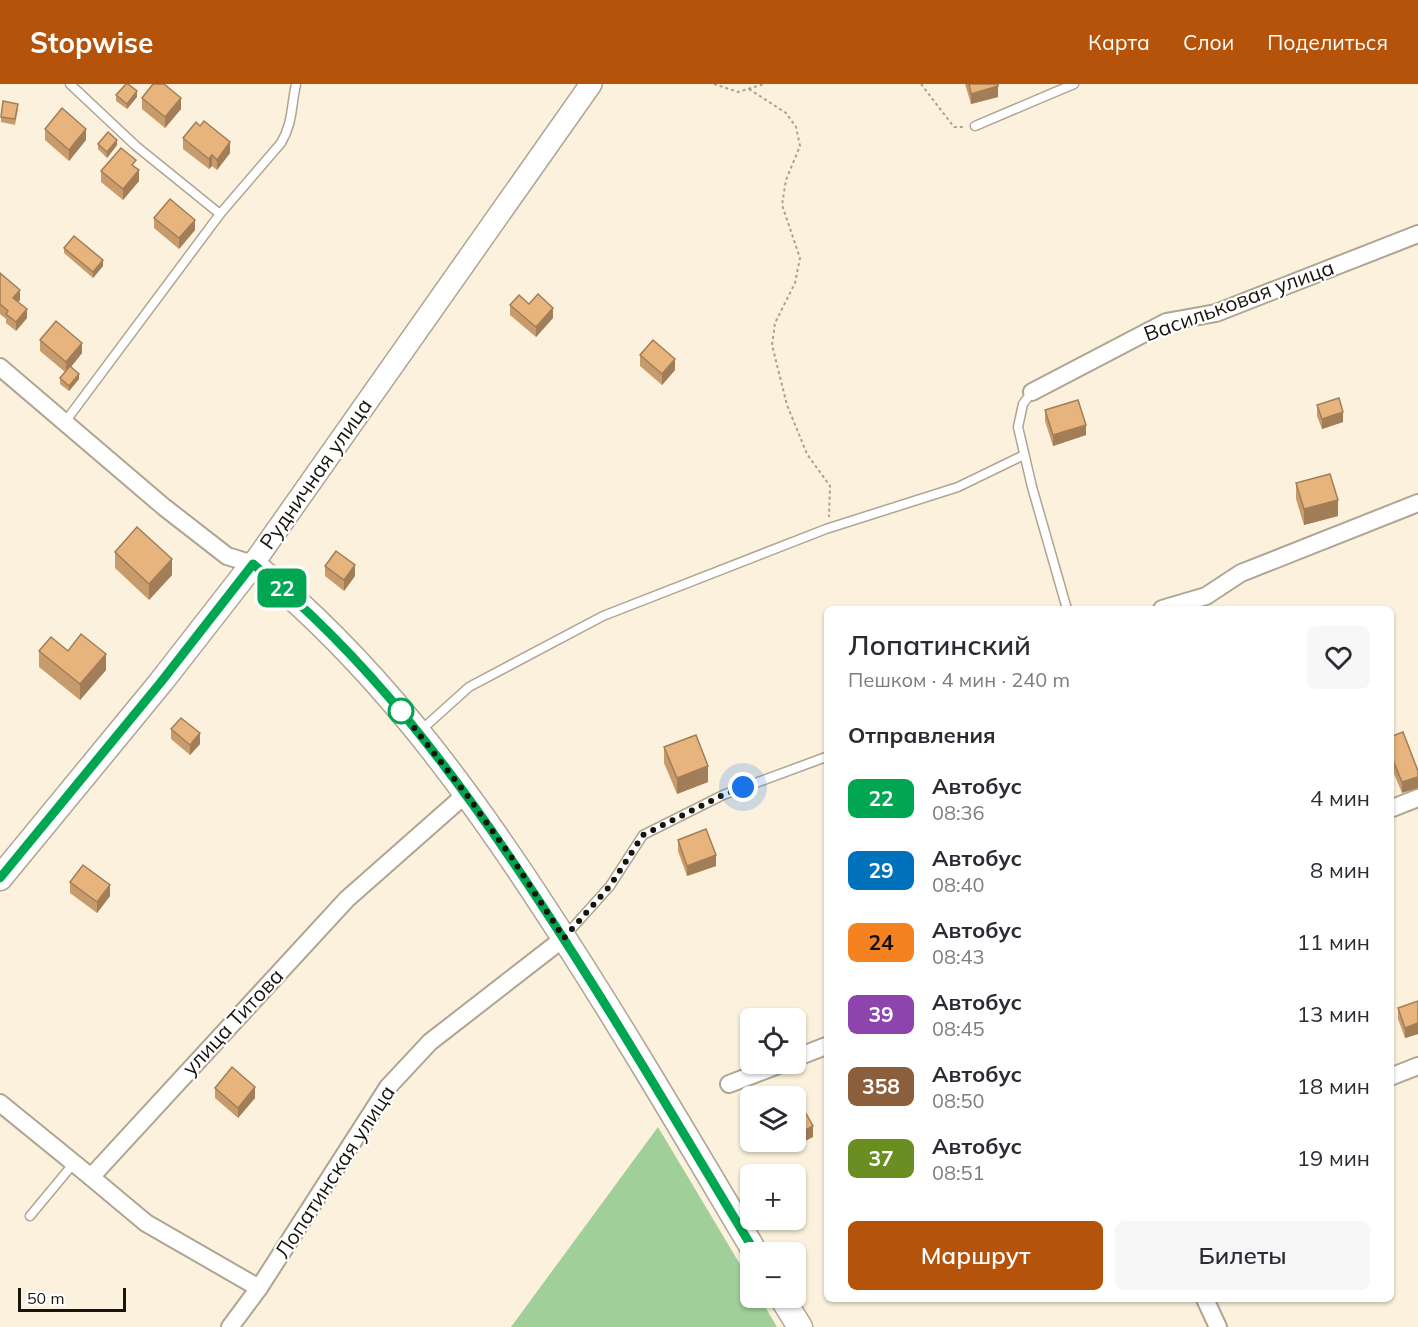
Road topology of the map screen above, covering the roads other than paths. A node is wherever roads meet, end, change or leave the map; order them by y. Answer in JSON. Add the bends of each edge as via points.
{"nodes":[{"id":1,"x":70,"y":84,"type":"edge"},
{"id":2,"x":296,"y":84,"type":"edge"},
{"id":3,"x":591,"y":84,"type":"edge"},
{"id":4,"x":1074,"y":84,"type":"edge"},
{"id":5,"x":975,"y":126,"type":"road end"},
{"id":6,"x":220,"y":214,"type":"junction"},
{"id":7,"x":1418,"y":234,"type":"edge"},
{"id":8,"x":0,"y":367,"type":"edge"},
{"id":9,"x":1032,"y":392,"type":"joint"},
{"id":10,"x":65,"y":422,"type":"junction"},
{"id":11,"x":1024,"y":455,"type":"junction"},
{"id":12,"x":1418,"y":503,"type":"edge"},
{"id":13,"x":253,"y":564,"type":"junction"},
{"id":14,"x":1066,"y":606,"type":"edge"},
{"id":15,"x":1172,"y":606,"type":"edge"},
{"id":16,"x":419,"y":732,"type":"junction"},
{"id":17,"x":824,"y":758,"type":"edge"},
{"id":18,"x":466,"y":794,"type":"junction"},
{"id":19,"x":1418,"y":798,"type":"edge"},
{"id":20,"x":1394,"y":807,"type":"edge"},
{"id":21,"x":0,"y":878,"type":"edge"},
{"id":22,"x":564,"y":938,"type":"junction"},
{"id":23,"x":824,"y":1047,"type":"edge"},
{"id":24,"x":806,"y":1054,"type":"edge"},
{"id":25,"x":1418,"y":1066,"type":"edge"},
{"id":26,"x":755,"y":1074,"type":"edge"},
{"id":27,"x":1394,"y":1075,"type":"edge"},
{"id":28,"x":729,"y":1084,"type":"dead end"},
{"id":29,"x":0,"y":1103,"type":"edge"},
{"id":30,"x":74,"y":1163,"type":"junction"},
{"id":31,"x":90,"y":1177,"type":"junction"},
{"id":32,"x":30,"y":1216,"type":"dead end"},
{"id":33,"x":749,"y":1242,"type":"edge"},
{"id":34,"x":259,"y":1288,"type":"junction"},
{"id":35,"x":1206,"y":1302,"type":"edge"},
{"id":36,"x":788,"y":1308,"type":"edge"},
{"id":37,"x":230,"y":1327,"type":"edge"},
{"id":38,"x":800,"y":1327,"type":"edge"},
{"id":39,"x":1218,"y":1327,"type":"edge"}],
"edges":[{"from":1,"to":6,"type":"lane","via":[[136,146]]},
{"from":2,"to":6,"type":"lane","via":[[287,133]]},
{"from":3,"to":13,"type":"street","name":"Рудничная улица"},
{"from":4,"to":5,"type":"lane"},
{"from":6,"to":10,"type":"lane"},
{"from":7,"to":9,"type":"street","name":"Васильковая улица","via":[[1216,313],[1166,322]]},
{"from":8,"to":10,"type":"street"},
{"from":9,"to":11,"type":"lane","via":[[1023,404],[1018,427]]},
{"from":10,"to":13,"type":"street","via":[[227,556]]},
{"from":11,"to":14,"type":"lane"},
{"from":11,"to":16,"type":"lane","via":[[958,487],[826,529],[603,616],[469,687]]},
{"from":12,"to":15,"type":"street","via":[[1241,573],[1206,596]]},
{"from":13,"to":16,"type":"main road","via":[[319,621]]},
{"from":13,"to":21,"type":"main road","name":"Рудничная улица"},
{"from":16,"to":18,"type":"main road"},
{"from":17,"to":22,"type":"lane","via":[[723,795],[643,835],[610,886]]},
{"from":18,"to":22,"type":"main road"},
{"from":18,"to":31,"type":"street","name":"улица Титова","via":[[347,899]]},
{"from":19,"to":20,"type":"street"},
{"from":22,"to":33,"type":"main road"},
{"from":22,"to":34,"type":"street","name":"Лопатинская улица","via":[[430,1042],[388,1087]]},
{"from":23,"to":24,"type":"street"},
{"from":25,"to":27,"type":"street"},
{"from":26,"to":28,"type":"street"},
{"from":29,"to":30,"type":"street"},
{"from":30,"to":31,"type":"street"},
{"from":30,"to":32,"type":"lane"},
{"from":31,"to":34,"type":"street","via":[[146,1223]]},
{"from":34,"to":37,"type":"street","name":"Лопатинская улица"},
{"from":35,"to":39,"type":"street"},
{"from":36,"to":38,"type":"main road"}]}
